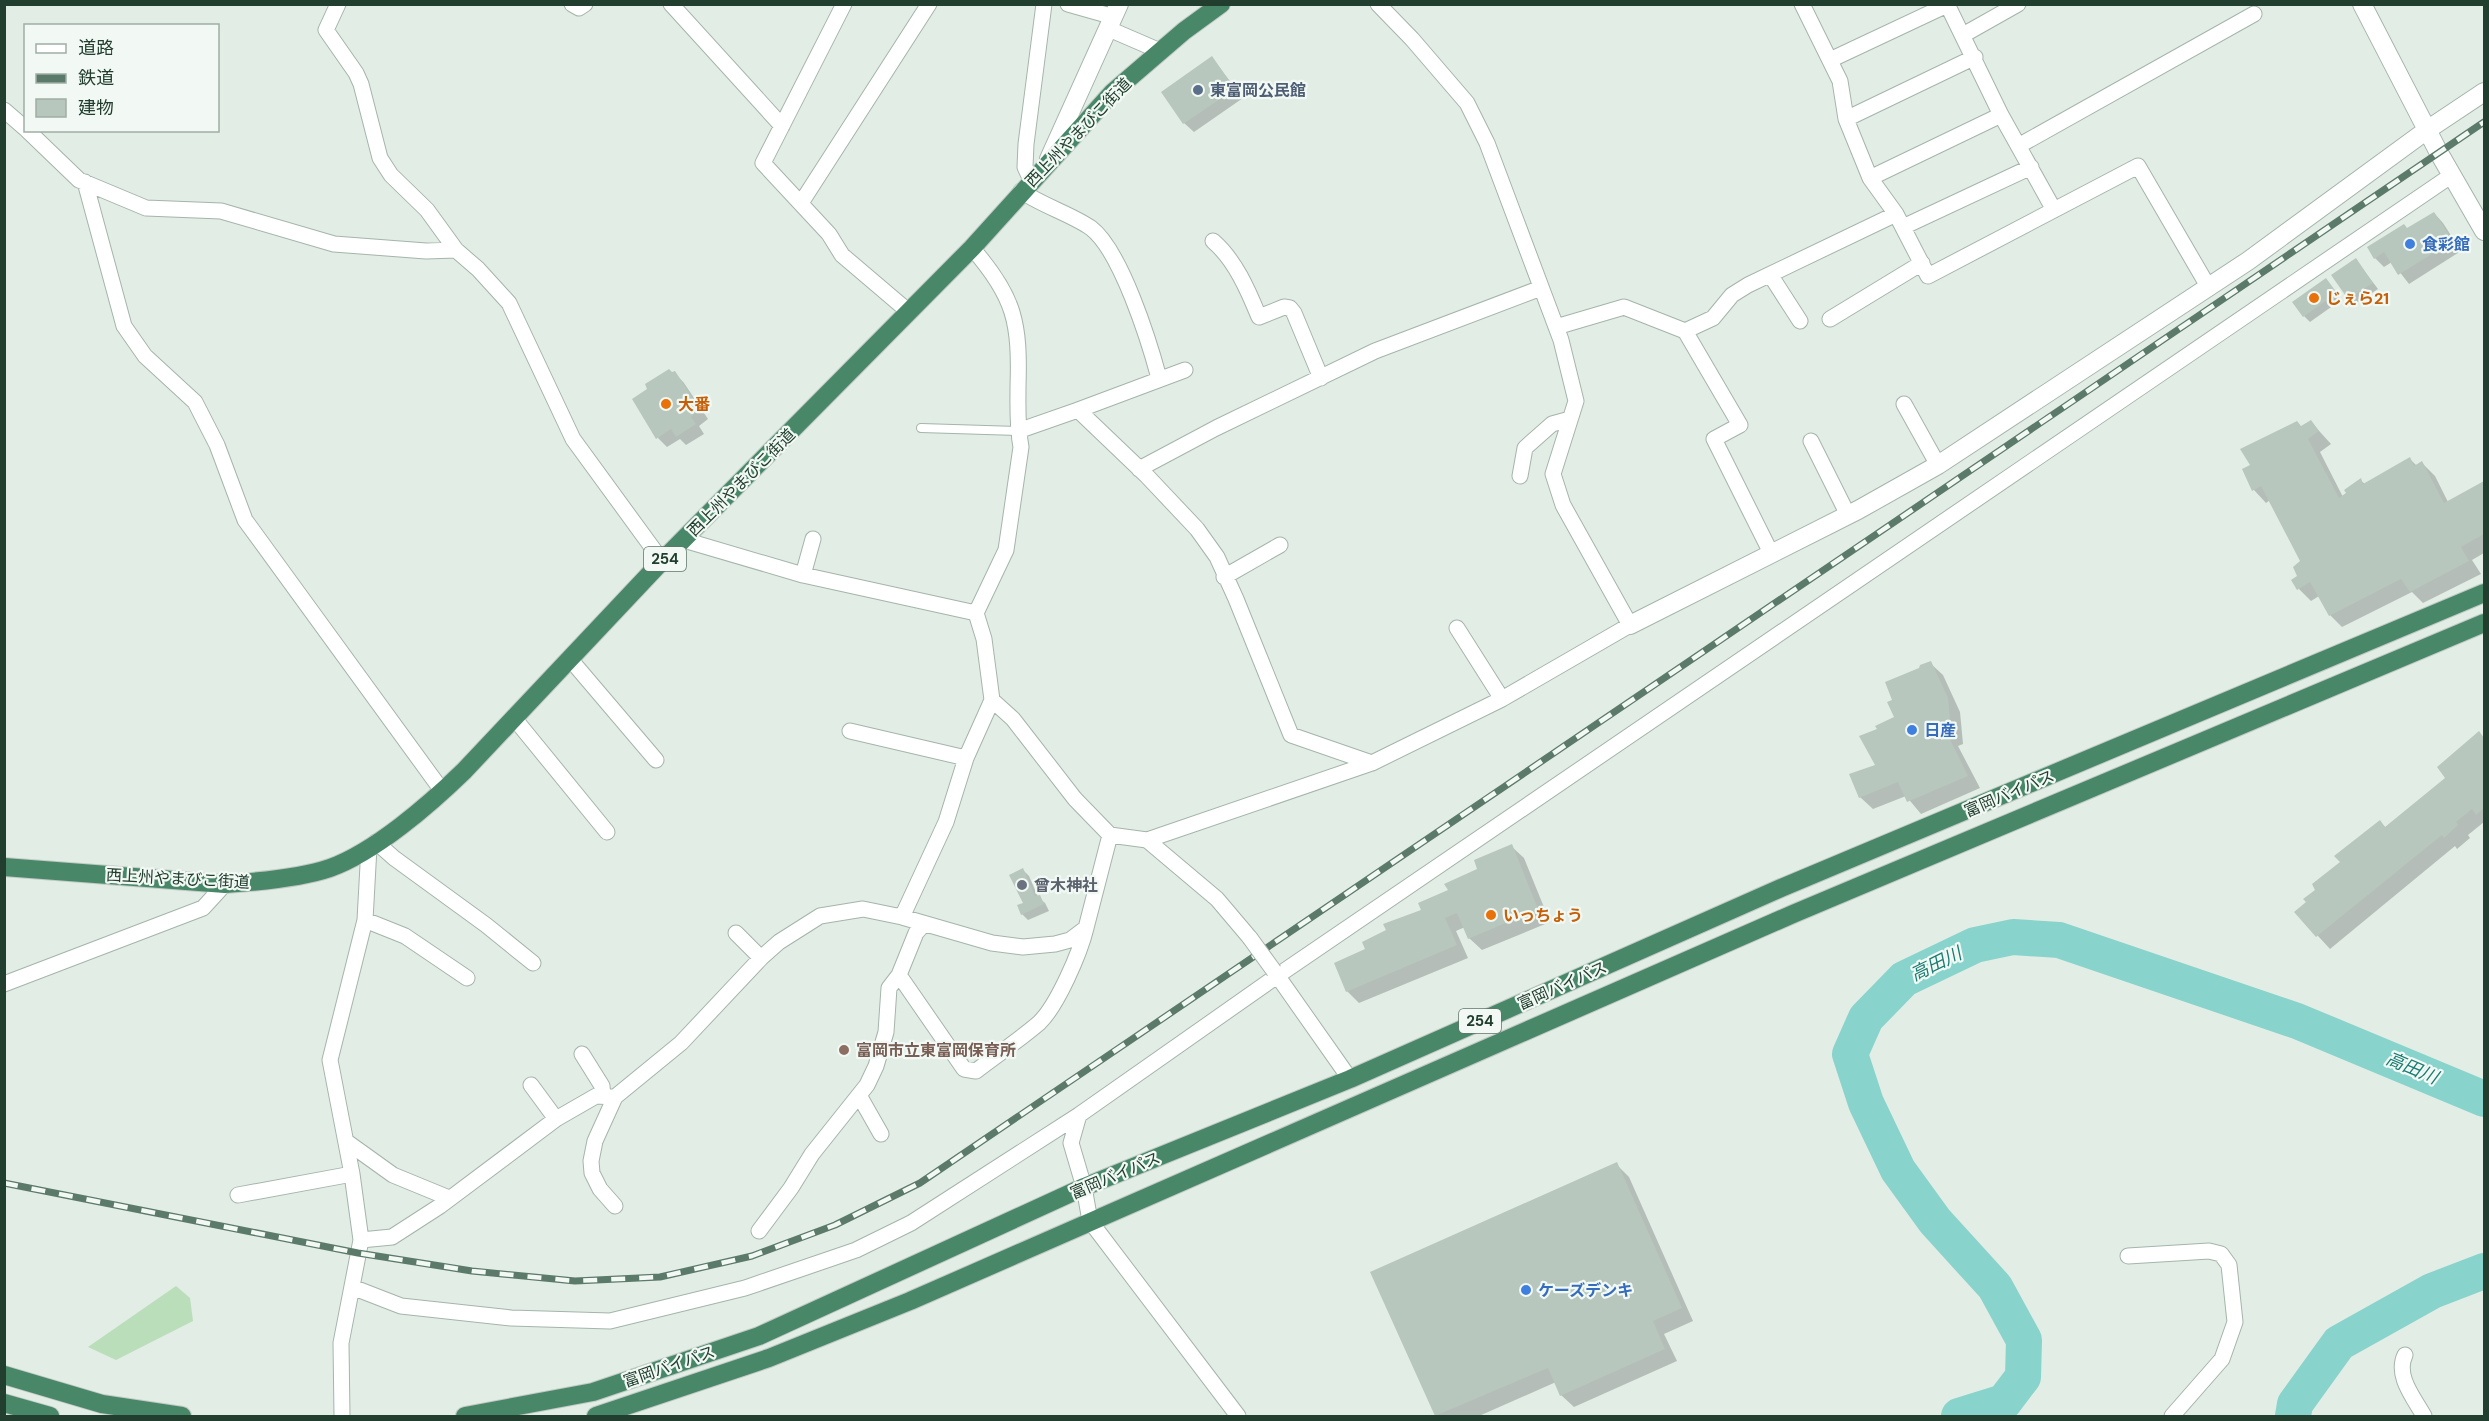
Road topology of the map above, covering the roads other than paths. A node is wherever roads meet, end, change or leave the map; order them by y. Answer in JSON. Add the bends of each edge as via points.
{"nodes":[{"id":1,"x":338,"y":4,"type":"edge"},
{"id":2,"x":572,"y":4,"type":"edge"},
{"id":3,"x":585,"y":4,"type":"edge"},
{"id":4,"x":671,"y":4,"type":"edge"},
{"id":5,"x":844,"y":4,"type":"edge"},
{"id":6,"x":929,"y":4,"type":"edge"},
{"id":7,"x":1044,"y":4,"type":"edge"},
{"id":8,"x":1068,"y":4,"type":"edge"},
{"id":9,"x":1221,"y":4,"type":"edge"},
{"id":10,"x":1378,"y":4,"type":"edge"},
{"id":11,"x":1802,"y":4,"type":"edge"},
{"id":12,"x":2018,"y":4,"type":"edge"},
{"id":13,"x":2362,"y":4,"type":"edge"},
{"id":14,"x":1947,"y":5,"type":"edge"},
{"id":15,"x":2254,"y":14,"type":"dead end"},
{"id":16,"x":1114,"y":17,"type":"edge"},
{"id":17,"x":1963,"y":34,"type":"junction"},
{"id":18,"x":1160,"y":51,"type":"junction"},
{"id":19,"x":1974,"y":57,"type":"junction"},
{"id":20,"x":1830,"y":60,"type":"junction"},
{"id":21,"x":2484,"y":92,"type":"edge"},
{"id":22,"x":4,"y":110,"type":"edge"},
{"id":23,"x":2001,"y":115,"type":"junction"},
{"id":24,"x":1846,"y":119,"type":"junction"},
{"id":25,"x":782,"y":126,"type":"junction"},
{"id":26,"x":24,"y":128,"type":"edge"},
{"id":27,"x":2427,"y":130,"type":"junction"},
{"id":28,"x":28,"y":132,"type":"edge"},
{"id":29,"x":2020,"y":146,"type":"junction"},
{"id":30,"x":1049,"y":159,"type":"junction"},
{"id":31,"x":2031,"y":166,"type":"junction"},
{"id":32,"x":2452,"y":175,"type":"junction"},
{"id":33,"x":1870,"y":178,"type":"junction"},
{"id":34,"x":85,"y":182,"type":"junction"},
{"id":35,"x":1026,"y":186,"type":"junction"},
{"id":36,"x":801,"y":203,"type":"junction"},
{"id":37,"x":2054,"y":210,"type":"junction"},
{"id":38,"x":1899,"y":221,"type":"junction"},
{"id":39,"x":2484,"y":231,"type":"edge"},
{"id":40,"x":1213,"y":241,"type":"dead end"},
{"id":41,"x":972,"y":248,"type":"junction"},
{"id":42,"x":456,"y":250,"type":"junction"},
{"id":43,"x":1922,"y":263,"type":"junction"},
{"id":44,"x":1771,"y":276,"type":"junction"},
{"id":45,"x":1541,"y":288,"type":"junction"},
{"id":46,"x":2209,"y":288,"type":"junction"},
{"id":47,"x":909,"y":312,"type":"junction"},
{"id":48,"x":1830,"y":319,"type":"dead end"},
{"id":49,"x":1800,"y":321,"type":"dead end"},
{"id":50,"x":1556,"y":327,"type":"junction"},
{"id":51,"x":1685,"y":331,"type":"junction"},
{"id":52,"x":1185,"y":370,"type":"dead end"},
{"id":53,"x":1159,"y":378,"type":"junction"},
{"id":54,"x":1321,"y":378,"type":"junction"},
{"id":55,"x":1904,"y":404,"type":"dead end"},
{"id":56,"x":1078,"y":410,"type":"junction"},
{"id":57,"x":1570,"y":419,"type":"junction"},
{"id":58,"x":921,"y":428,"type":"dead end"},
{"id":59,"x":1018,"y":430,"type":"junction"},
{"id":60,"x":1811,"y":441,"type":"dead end"},
{"id":61,"x":1938,"y":465,"type":"junction"},
{"id":62,"x":1139,"y":468,"type":"junction"},
{"id":63,"x":1520,"y":476,"type":"dead end"},
{"id":64,"x":1848,"y":515,"type":"junction"},
{"id":65,"x":813,"y":539,"type":"dead end"},
{"id":66,"x":684,"y":540,"type":"junction"},
{"id":67,"x":1280,"y":545,"type":"dead end"},
{"id":68,"x":1771,"y":553,"type":"junction"},
{"id":69,"x":662,"y":561,"type":"junction"},
{"id":70,"x":802,"y":575,"type":"junction"},
{"id":71,"x":1224,"y":577,"type":"junction"},
{"id":72,"x":2484,"y":593,"type":"edge"},
{"id":73,"x":976,"y":613,"type":"junction"},
{"id":74,"x":2484,"y":623,"type":"edge"},
{"id":75,"x":1630,"y":626,"type":"junction"},
{"id":76,"x":1457,"y":628,"type":"dead end"},
{"id":77,"x":570,"y":659,"type":"junction"},
{"id":78,"x":1502,"y":699,"type":"junction"},
{"id":79,"x":992,"y":700,"type":"junction"},
{"id":80,"x":514,"y":718,"type":"junction"},
{"id":81,"x":850,"y":731,"type":"dead end"},
{"id":82,"x":966,"y":758,"type":"junction"},
{"id":83,"x":656,"y":760,"type":"dead end"},
{"id":84,"x":1372,"y":763,"type":"junction"},
{"id":85,"x":443,"y":792,"type":"junction"},
{"id":86,"x":608,"y":832,"type":"dead end"},
{"id":87,"x":1110,"y":835,"type":"junction"},
{"id":88,"x":1148,"y":840,"type":"junction"},
{"id":89,"x":373,"y":845,"type":"junction"},
{"id":90,"x":4,"y":867,"type":"edge"},
{"id":91,"x":225,"y":884,"type":"junction"},
{"id":92,"x":903,"y":917,"type":"junction"},
{"id":93,"x":364,"y":920,"type":"junction"},
{"id":94,"x":923,"y":925,"type":"junction"},
{"id":95,"x":1086,"y":928,"type":"junction"},
{"id":96,"x":736,"y":933,"type":"dead end"},
{"id":97,"x":761,"y":958,"type":"junction"},
{"id":98,"x":533,"y":963,"type":"dead end"},
{"id":99,"x":1276,"y":974,"type":"junction"},
{"id":100,"x":898,"y":975,"type":"junction"},
{"id":101,"x":467,"y":978,"type":"dead end"},
{"id":102,"x":4,"y":984,"type":"edge"},
{"id":103,"x":582,"y":1054,"type":"dead end"},
{"id":104,"x":1350,"y":1079,"type":"junction"},
{"id":105,"x":531,"y":1085,"type":"dead end"},
{"id":106,"x":609,"y":1097,"type":"junction"},
{"id":107,"x":860,"y":1097,"type":"junction"},
{"id":108,"x":1079,"y":1115,"type":"junction"},
{"id":109,"x":556,"y":1119,"type":"junction"},
{"id":110,"x":882,"y":1134,"type":"dead end"},
{"id":111,"x":346,"y":1142,"type":"junction"},
{"id":112,"x":352,"y":1174,"type":"junction"},
{"id":113,"x":1084,"y":1187,"type":"junction"},
{"id":114,"x":238,"y":1195,"type":"dead end"},
{"id":115,"x":449,"y":1198,"type":"junction"},
{"id":116,"x":615,"y":1206,"type":"dead end"},
{"id":117,"x":1090,"y":1221,"type":"junction"},
{"id":118,"x":759,"y":1231,"type":"dead end"},
{"id":119,"x":361,"y":1240,"type":"junction"},
{"id":120,"x":2128,"y":1257,"type":"dead end"},
{"id":121,"x":352,"y":1287,"type":"junction"},
{"id":122,"x":2405,"y":1356,"type":"dead end"},
{"id":123,"x":4,"y":1375,"type":"edge"},
{"id":124,"x":4,"y":1403,"type":"edge"},
{"id":125,"x":50,"y":1416,"type":"edge"},
{"id":126,"x":182,"y":1416,"type":"edge"},
{"id":127,"x":342,"y":1416,"type":"edge"},
{"id":128,"x":465,"y":1416,"type":"edge"},
{"id":129,"x":596,"y":1416,"type":"edge"},
{"id":130,"x":1238,"y":1416,"type":"edge"},
{"id":131,"x":2172,"y":1416,"type":"edge"},
{"id":132,"x":2424,"y":1416,"type":"edge"}],
"edges":[{"from":1,"to":42,"type":"street","via":[[326,30],[361,84],[380,158],[391,175],[427,210]]},
{"from":2,"to":3,"type":"street","via":[[579,9]]},
{"from":4,"to":25,"type":"street"},
{"from":5,"to":25,"type":"street"},
{"from":6,"to":36,"type":"street"},
{"from":7,"to":35,"type":"street","via":[[1026,144]]},
{"from":8,"to":16,"type":"street"},
{"from":9,"to":18,"type":"highway","name":"西上州やまびこ街道","number":"254"},
{"from":10,"to":45,"type":"street","via":[[1467,104],[1487,143]]},
{"from":11,"to":20,"type":"street"},
{"from":12,"to":17,"type":"street"},
{"from":13,"to":27,"type":"street"},
{"from":14,"to":17,"type":"street"},
{"from":14,"to":20,"type":"street"},
{"from":15,"to":29,"type":"street"},
{"from":16,"to":18,"type":"street"},
{"from":16,"to":30,"type":"street"},
{"from":17,"to":19,"type":"street"},
{"from":18,"to":30,"type":"highway","name":"西上州やまびこ街道","number":"254","via":[[1113,92]]},
{"from":19,"to":23,"type":"street"},
{"from":19,"to":24,"type":"street"},
{"from":20,"to":24,"type":"street","via":[[1840,81]]},
{"from":21,"to":27,"type":"street"},
{"from":22,"to":26,"type":"street"},
{"from":23,"to":29,"type":"street"},
{"from":23,"to":33,"type":"street"},
{"from":24,"to":33,"type":"street"},
{"from":25,"to":36,"type":"street","via":[[764,163]]},
{"from":27,"to":32,"type":"street"},
{"from":27,"to":46,"type":"street"},
{"from":28,"to":34,"type":"street"},
{"from":29,"to":31,"type":"street"},
{"from":30,"to":35,"type":"highway","name":"西上州やまびこ街道","number":"254"},
{"from":31,"to":37,"type":"street"},
{"from":31,"to":38,"type":"street"},
{"from":32,"to":39,"type":"street"},
{"from":32,"to":99,"type":"street"},
{"from":33,"to":38,"type":"street"},
{"from":34,"to":42,"type":"street","via":[[146,208],[221,211],[334,244]]},
{"from":34,"to":85,"type":"street","via":[[124,326],[145,356],[195,402],[217,445],[245,520]]},
{"from":35,"to":41,"type":"highway","name":"西上州やまびこ街道","number":"254"},
{"from":35,"to":53,"type":"street","via":[[1037,202],[1090,228],[1101,239],[1120,271]]},
{"from":36,"to":47,"type":"street","via":[[842,255]]},
{"from":37,"to":43,"type":"street","via":[[1928,276]]},
{"from":37,"to":46,"type":"street","via":[[2138,166]]},
{"from":38,"to":43,"type":"street"},
{"from":38,"to":44,"type":"street","via":[[1811,253]]},
{"from":40,"to":54,"type":"street","via":[[1224,251],[1259,317],[1290,308]]},
{"from":41,"to":47,"type":"highway","name":"西上州やまびこ街道","number":"254"},
{"from":41,"to":59,"type":"street","via":[[995,274],[1012,306],[1019,349]]},
{"from":42,"to":69,"type":"street","via":[[509,303],[573,439]]},
{"from":43,"to":48,"type":"street"},
{"from":44,"to":49,"type":"street"},
{"from":44,"to":51,"type":"street","via":[[1732,295],[1713,318]]},
{"from":45,"to":50,"type":"street"},
{"from":45,"to":54,"type":"street","via":[[1375,351]]},
{"from":46,"to":61,"type":"street"},
{"from":47,"to":66,"type":"highway","name":"西上州やまびこ街道","number":"254"},
{"from":50,"to":51,"type":"street","via":[[1624,307]]},
{"from":50,"to":57,"type":"street","via":[[1576,401]]},
{"from":51,"to":68,"type":"street","via":[[1740,424],[1714,439]]},
{"from":52,"to":53,"type":"street"},
{"from":53,"to":56,"type":"street"},
{"from":54,"to":62,"type":"street"},
{"from":55,"to":61,"type":"street"},
{"from":56,"to":59,"type":"street"},
{"from":56,"to":62,"type":"street"},
{"from":57,"to":63,"type":"street","via":[[1552,424],[1525,448]]},
{"from":57,"to":75,"type":"street","via":[[1553,474],[1563,505]]},
{"from":58,"to":59,"type":"lane"},
{"from":59,"to":73,"type":"street","via":[[1021,447],[1006,550]]},
{"from":60,"to":64,"type":"street"},
{"from":61,"to":64,"type":"street"},
{"from":62,"to":71,"type":"street","via":[[1197,529],[1217,557]]},
{"from":64,"to":68,"type":"street"},
{"from":65,"to":70,"type":"street"},
{"from":66,"to":69,"type":"highway","name":"西上州やまびこ街道","number":"254"},
{"from":66,"to":70,"type":"street"},
{"from":67,"to":71,"type":"street"},
{"from":68,"to":75,"type":"street"},
{"from":69,"to":77,"type":"highway","name":"西上州やまびこ街道","number":"254"},
{"from":70,"to":73,"type":"street"},
{"from":71,"to":84,"type":"street","via":[[1291,735]]},
{"from":72,"to":104,"type":"highway","name":"富岡バイパス","number":"254","via":[[1781,888]]},
{"from":73,"to":79,"type":"street","via":[[984,639]]},
{"from":74,"to":117,"type":"highway","name":"富岡バイパス","number":"254","via":[[1793,914]]},
{"from":75,"to":78,"type":"street"},
{"from":76,"to":78,"type":"street"},
{"from":77,"to":80,"type":"highway","name":"西上州やまびこ街道","number":"254"},
{"from":77,"to":83,"type":"street"},
{"from":78,"to":84,"type":"street"},
{"from":79,"to":82,"type":"street"},
{"from":79,"to":87,"type":"street","via":[[1013,719],[1075,799]]},
{"from":80,"to":85,"type":"highway","name":"西上州やまびこ街道","number":"254"},
{"from":80,"to":86,"type":"street"},
{"from":81,"to":82,"type":"street"},
{"from":82,"to":92,"type":"street","via":[[946,822]]},
{"from":84,"to":88,"type":"street"},
{"from":85,"to":89,"type":"highway","name":"西上州やまびこ街道","number":"254"},
{"from":87,"to":88,"type":"street"},
{"from":87,"to":95,"type":"street"},
{"from":88,"to":99,"type":"street","bridge":true,"via":[[1217,899]]},
{"from":89,"to":91,"type":"highway","name":"西上州やまびこ街道","number":"254","via":[[330,868],[260,882]]},
{"from":89,"to":93,"type":"street"},
{"from":89,"to":98,"type":"street"},
{"from":90,"to":91,"type":"highway","name":"西上州やまびこ街道","number":"254"},
{"from":91,"to":102,"type":"street","via":[[203,908]]},
{"from":92,"to":94,"type":"street"},
{"from":92,"to":97,"type":"street","via":[[863,909],[820,916]]},
{"from":93,"to":101,"type":"street","via":[[405,936]]},
{"from":93,"to":111,"type":"street","via":[[330,1060]]},
{"from":94,"to":95,"type":"street","via":[[1023,947],[1070,940]]},
{"from":94,"to":100,"type":"street"},
{"from":95,"to":100,"type":"street","via":[[1081,950],[1041,1021],[976,1071],[963,1069]]},
{"from":96,"to":97,"type":"street"},
{"from":97,"to":106,"type":"street","via":[[681,1043]]},
{"from":99,"to":104,"type":"street"},
{"from":99,"to":108,"type":"street"},
{"from":100,"to":107,"type":"street","via":[[889,988],[882,1048]]},
{"from":103,"to":106,"type":"street"},
{"from":104,"to":113,"type":"highway","name":"富岡バイパス","number":"254"},
{"from":105,"to":109,"type":"street"},
{"from":106,"to":109,"type":"street","via":[[596,1096]]},
{"from":106,"to":116,"type":"street","via":[[591,1161],[600,1189]]},
{"from":107,"to":110,"type":"street"},
{"from":107,"to":118,"type":"street","via":[[812,1154]]},
{"from":108,"to":113,"type":"street","via":[[1071,1143]]},
{"from":108,"to":121,"type":"street","via":[[911,1223],[856,1250],[682,1305],[610,1321],[511,1318],[401,1306]]},
{"from":109,"to":115,"type":"street"},
{"from":111,"to":112,"type":"street"},
{"from":111,"to":115,"type":"street","via":[[393,1175]]},
{"from":112,"to":114,"type":"street"},
{"from":112,"to":119,"type":"street"},
{"from":113,"to":117,"type":"street"},
{"from":113,"to":128,"type":"highway","name":"富岡バイパス","number":"254","via":[[759,1336],[593,1392]]},
{"from":115,"to":119,"type":"street","via":[[392,1237]]},
{"from":117,"to":129,"type":"highway","name":"富岡バイパス","number":"254","via":[[769,1358]]},
{"from":117,"to":130,"type":"street"},
{"from":119,"to":121,"type":"street"},
{"from":120,"to":131,"type":"street","via":[[2209,1251],[2221,1254],[2229,1265],[2235,1322],[2222,1359]]},
{"from":121,"to":127,"type":"street","via":[[341,1342]]},
{"from":122,"to":132,"type":"street","via":[[2401,1364],[2403,1378]]},
{"from":123,"to":126,"type":"highway","via":[[102,1404]]},
{"from":124,"to":125,"type":"highway"}]}
